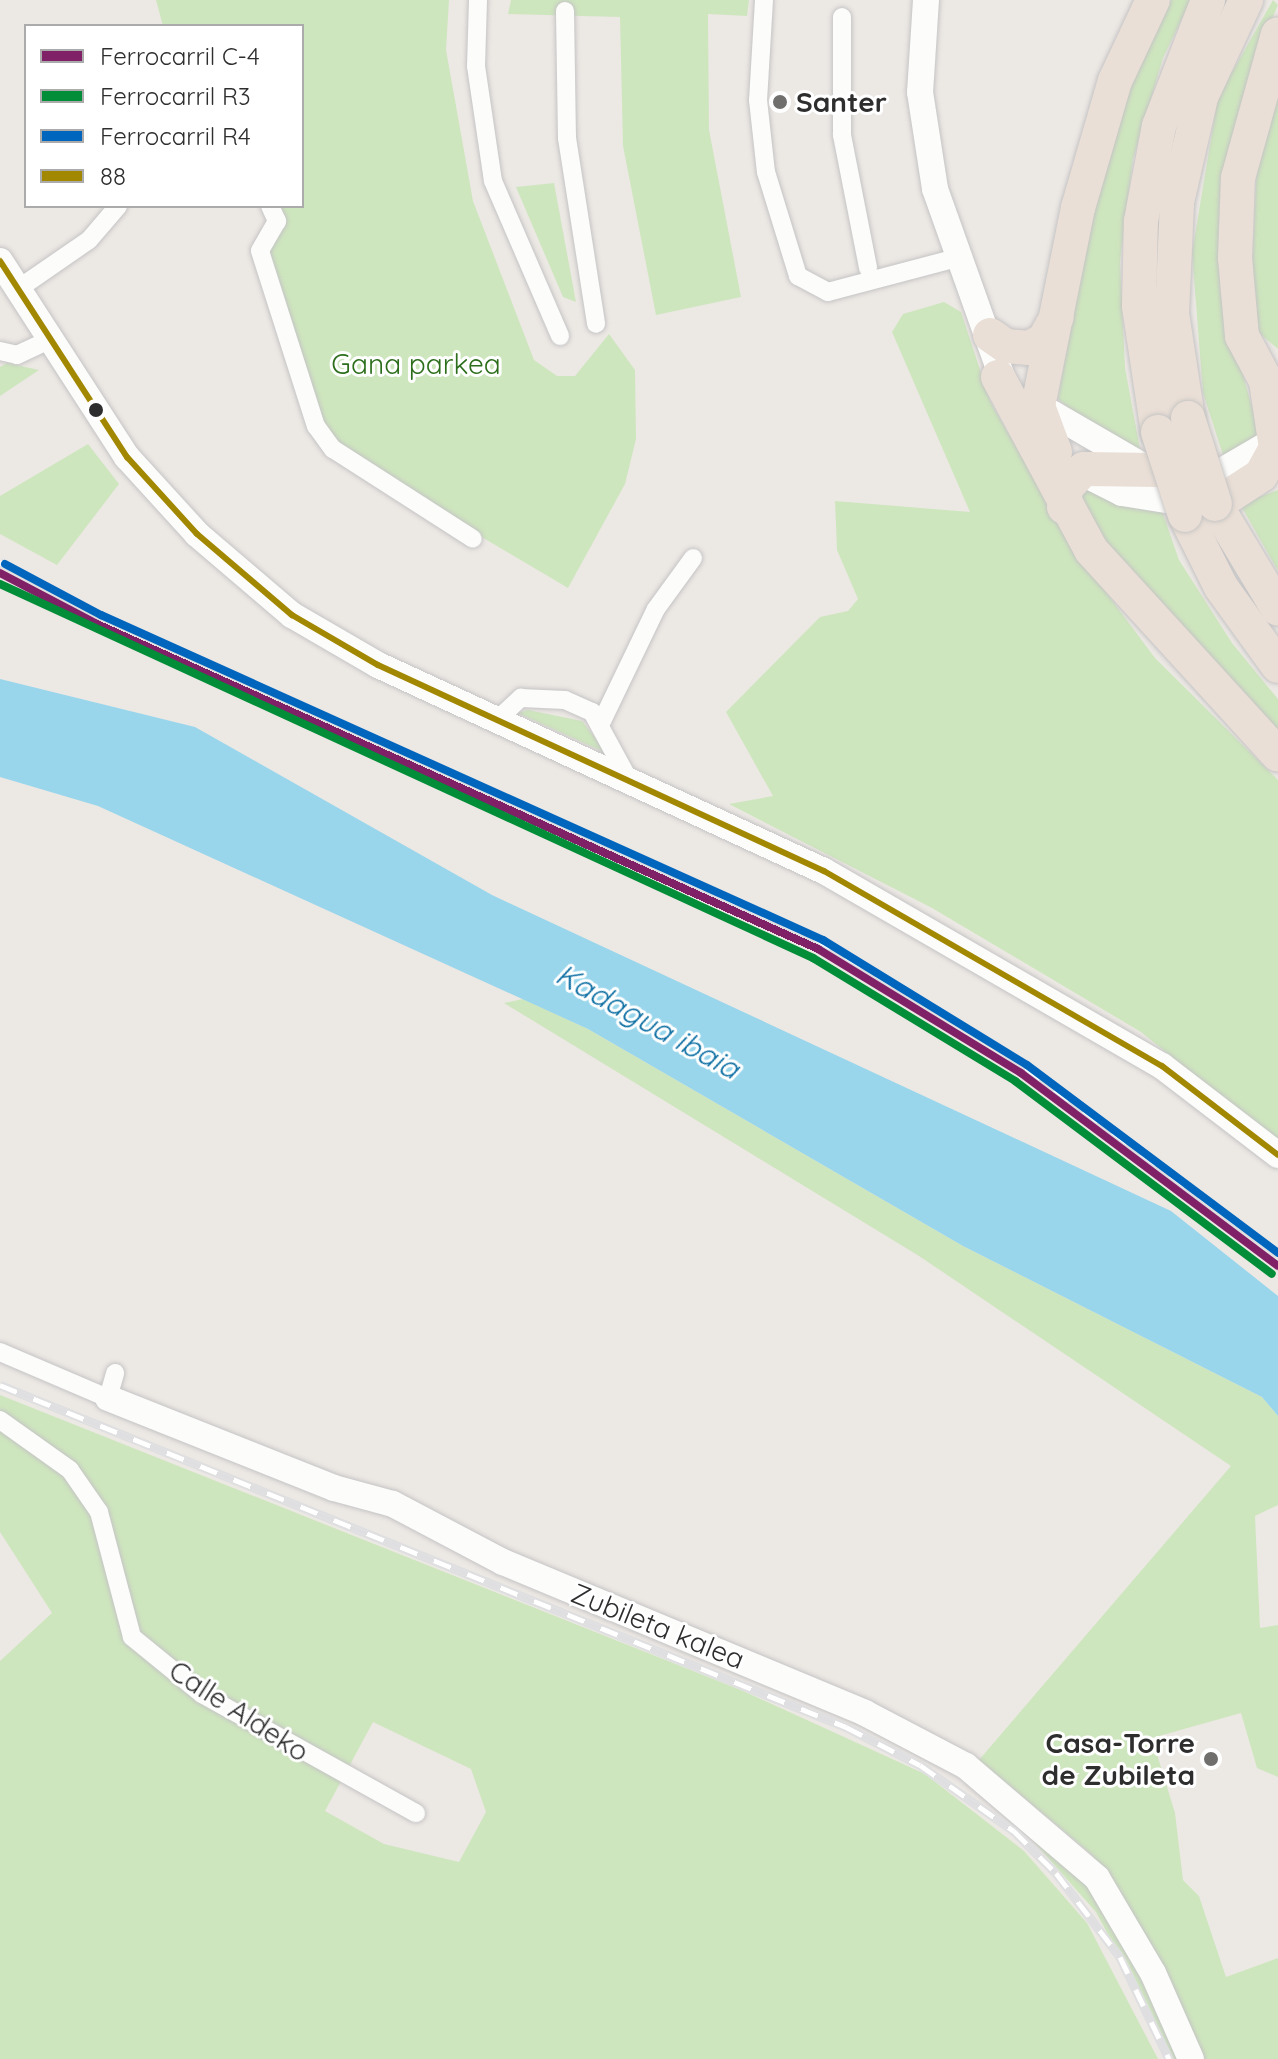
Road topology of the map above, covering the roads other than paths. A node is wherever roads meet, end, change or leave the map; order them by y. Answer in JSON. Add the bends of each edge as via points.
{"nodes":[{"id":1,"x":478,"y":0,"type":"edge"},
{"id":2,"x":764,"y":0,"type":"edge"},
{"id":3,"x":926,"y":0,"type":"edge"},
{"id":4,"x":1153,"y":0,"type":"edge"},
{"id":5,"x":1208,"y":0,"type":"edge"},
{"id":6,"x":1246,"y":0,"type":"edge"},
{"id":7,"x":844,"y":8,"type":"edge"},
{"id":8,"x":565,"y":11,"type":"dead end"},
{"id":9,"x":1278,"y":34,"type":"edge"},
{"id":10,"x":116,"y":208,"type":"edge"},
{"id":11,"x":271,"y":208,"type":"edge"},
{"id":12,"x":957,"y":258,"type":"junction"},
{"id":13,"x":0,"y":261,"type":"edge"},
{"id":14,"x":868,"y":268,"type":"dead end"},
{"id":15,"x":18,"y":289,"type":"junction"},
{"id":16,"x":1057,"y":317,"type":"junction"},
{"id":17,"x":596,"y":324,"type":"dead end"},
{"id":18,"x":985,"y":329,"type":"junction"},
{"id":19,"x":560,"y":336,"type":"dead end"},
{"id":20,"x":49,"y":340,"type":"junction"},
{"id":21,"x":0,"y":351,"type":"edge"},
{"id":22,"x":1266,"y":364,"type":"edge"},
{"id":23,"x":998,"y":377,"type":"junction"},
{"id":24,"x":1038,"y":406,"type":"junction"},
{"id":25,"x":1277,"y":439,"type":"edge"},
{"id":26,"x":1068,"y":462,"type":"junction"},
{"id":27,"x":1157,"y":470,"type":"junction"},
{"id":28,"x":1278,"y":477,"type":"edge"},
{"id":29,"x":1210,"y":505,"type":"junction"},
{"id":30,"x":1064,"y":507,"type":"junction"},
{"id":31,"x":473,"y":539,"type":"dead end"},
{"id":32,"x":693,"y":558,"type":"dead end"},
{"id":33,"x":1278,"y":609,"type":"edge"},
{"id":34,"x":1278,"y":666,"type":"edge"},
{"id":35,"x":497,"y":720,"type":"junction"},
{"id":36,"x":602,"y":721,"type":"junction"},
{"id":37,"x":1278,"y":755,"type":"edge"},
{"id":38,"x":630,"y":782,"type":"junction"},
{"id":39,"x":1278,"y":1155,"type":"edge"},
{"id":40,"x":0,"y":1352,"type":"edge"},
{"id":41,"x":112,"y":1386,"type":"joint"},
{"id":42,"x":0,"y":1420,"type":"edge"},
{"id":43,"x":416,"y":1813,"type":"dead end"},
{"id":44,"x":1191,"y":2059,"type":"edge"}],
"edges":[{"from":1,"to":19,"type":"street","via":[[476,66],[493,181]]},
{"from":2,"to":12,"type":"street","via":[[758,100],[766,172],[798,276],[828,292]]},
{"from":3,"to":12,"type":"street","via":[[920,56],[924,129]]},
{"from":4,"to":16,"type":"highway","via":[[1095,140]]},
{"from":5,"to":29,"type":"highway","bridge":true,"via":[[1159,126],[1141,221],[1139,306],[1158,432]]},
{"from":6,"to":29,"type":"highway","bridge":true,"via":[[1201,97],[1177,202],[1172,313],[1188,418]]},
{"from":7,"to":14,"type":"street","via":[[845,160]]},
{"from":8,"to":17,"type":"street","via":[[567,138]]},
{"from":9,"to":22,"type":"highway","via":[[1238,178],[1238,313]]},
{"from":10,"to":15,"type":"street","via":[[89,240]]},
{"from":11,"to":31,"type":"street","via":[[277,221],[260,251],[316,426],[333,449]]},
{"from":12,"to":18,"type":"street"},
{"from":13,"to":15,"type":"street"},
{"from":15,"to":20,"type":"street"},
{"from":16,"to":18,"type":"highway","via":[[1044,340],[1029,348],[1006,346]]},
{"from":16,"to":24,"type":"highway"},
{"from":18,"to":23,"type":"street"},
{"from":18,"to":24,"type":"street"},
{"from":20,"to":21,"type":"street","via":[[17,355]]},
{"from":20,"to":35,"type":"street","via":[[127,457],[245,577],[336,642]]},
{"from":22,"to":25,"type":"highway"},
{"from":23,"to":26,"type":"street"},
{"from":23,"to":30,"type":"highway"},
{"from":24,"to":26,"type":"highway"},
{"from":24,"to":27,"type":"street","via":[[1131,463]]},
{"from":25,"to":27,"type":"street","via":[[1220,472],[1186,477]]},
{"from":25,"to":29,"type":"highway","via":[[1261,475]]},
{"from":26,"to":27,"type":"highway"},
{"from":26,"to":29,"type":"street","via":[[1122,493],[1191,507]]},
{"from":26,"to":30,"type":"highway"},
{"from":28,"to":29,"type":"street"},
{"from":29,"to":33,"type":"highway"},
{"from":29,"to":34,"type":"highway","via":[[1221,587]]},
{"from":30,"to":37,"type":"highway","via":[[1133,605]]},
{"from":32,"to":36,"type":"street","via":[[656,609]]},
{"from":35,"to":36,"type":"street","via":[[521,698],[565,700]]},
{"from":35,"to":38,"type":"street"},
{"from":36,"to":38,"type":"street"},
{"from":38,"to":39,"type":"street","via":[[824,871],[1037,990],[1162,1066]]},
{"from":40,"to":41,"type":"street","name":"Zubileta kalea"},
{"from":41,"to":44,"type":"street","name":"Zubileta kalea","via":[[334,1488],[393,1504],[503,1562],[865,1713],[966,1766],[1097,1878],[1153,1973]]},
{"from":42,"to":43,"type":"street","name":"Calle Aldeko","via":[[70,1470],[99,1512],[132,1637],[202,1694]]}]}
